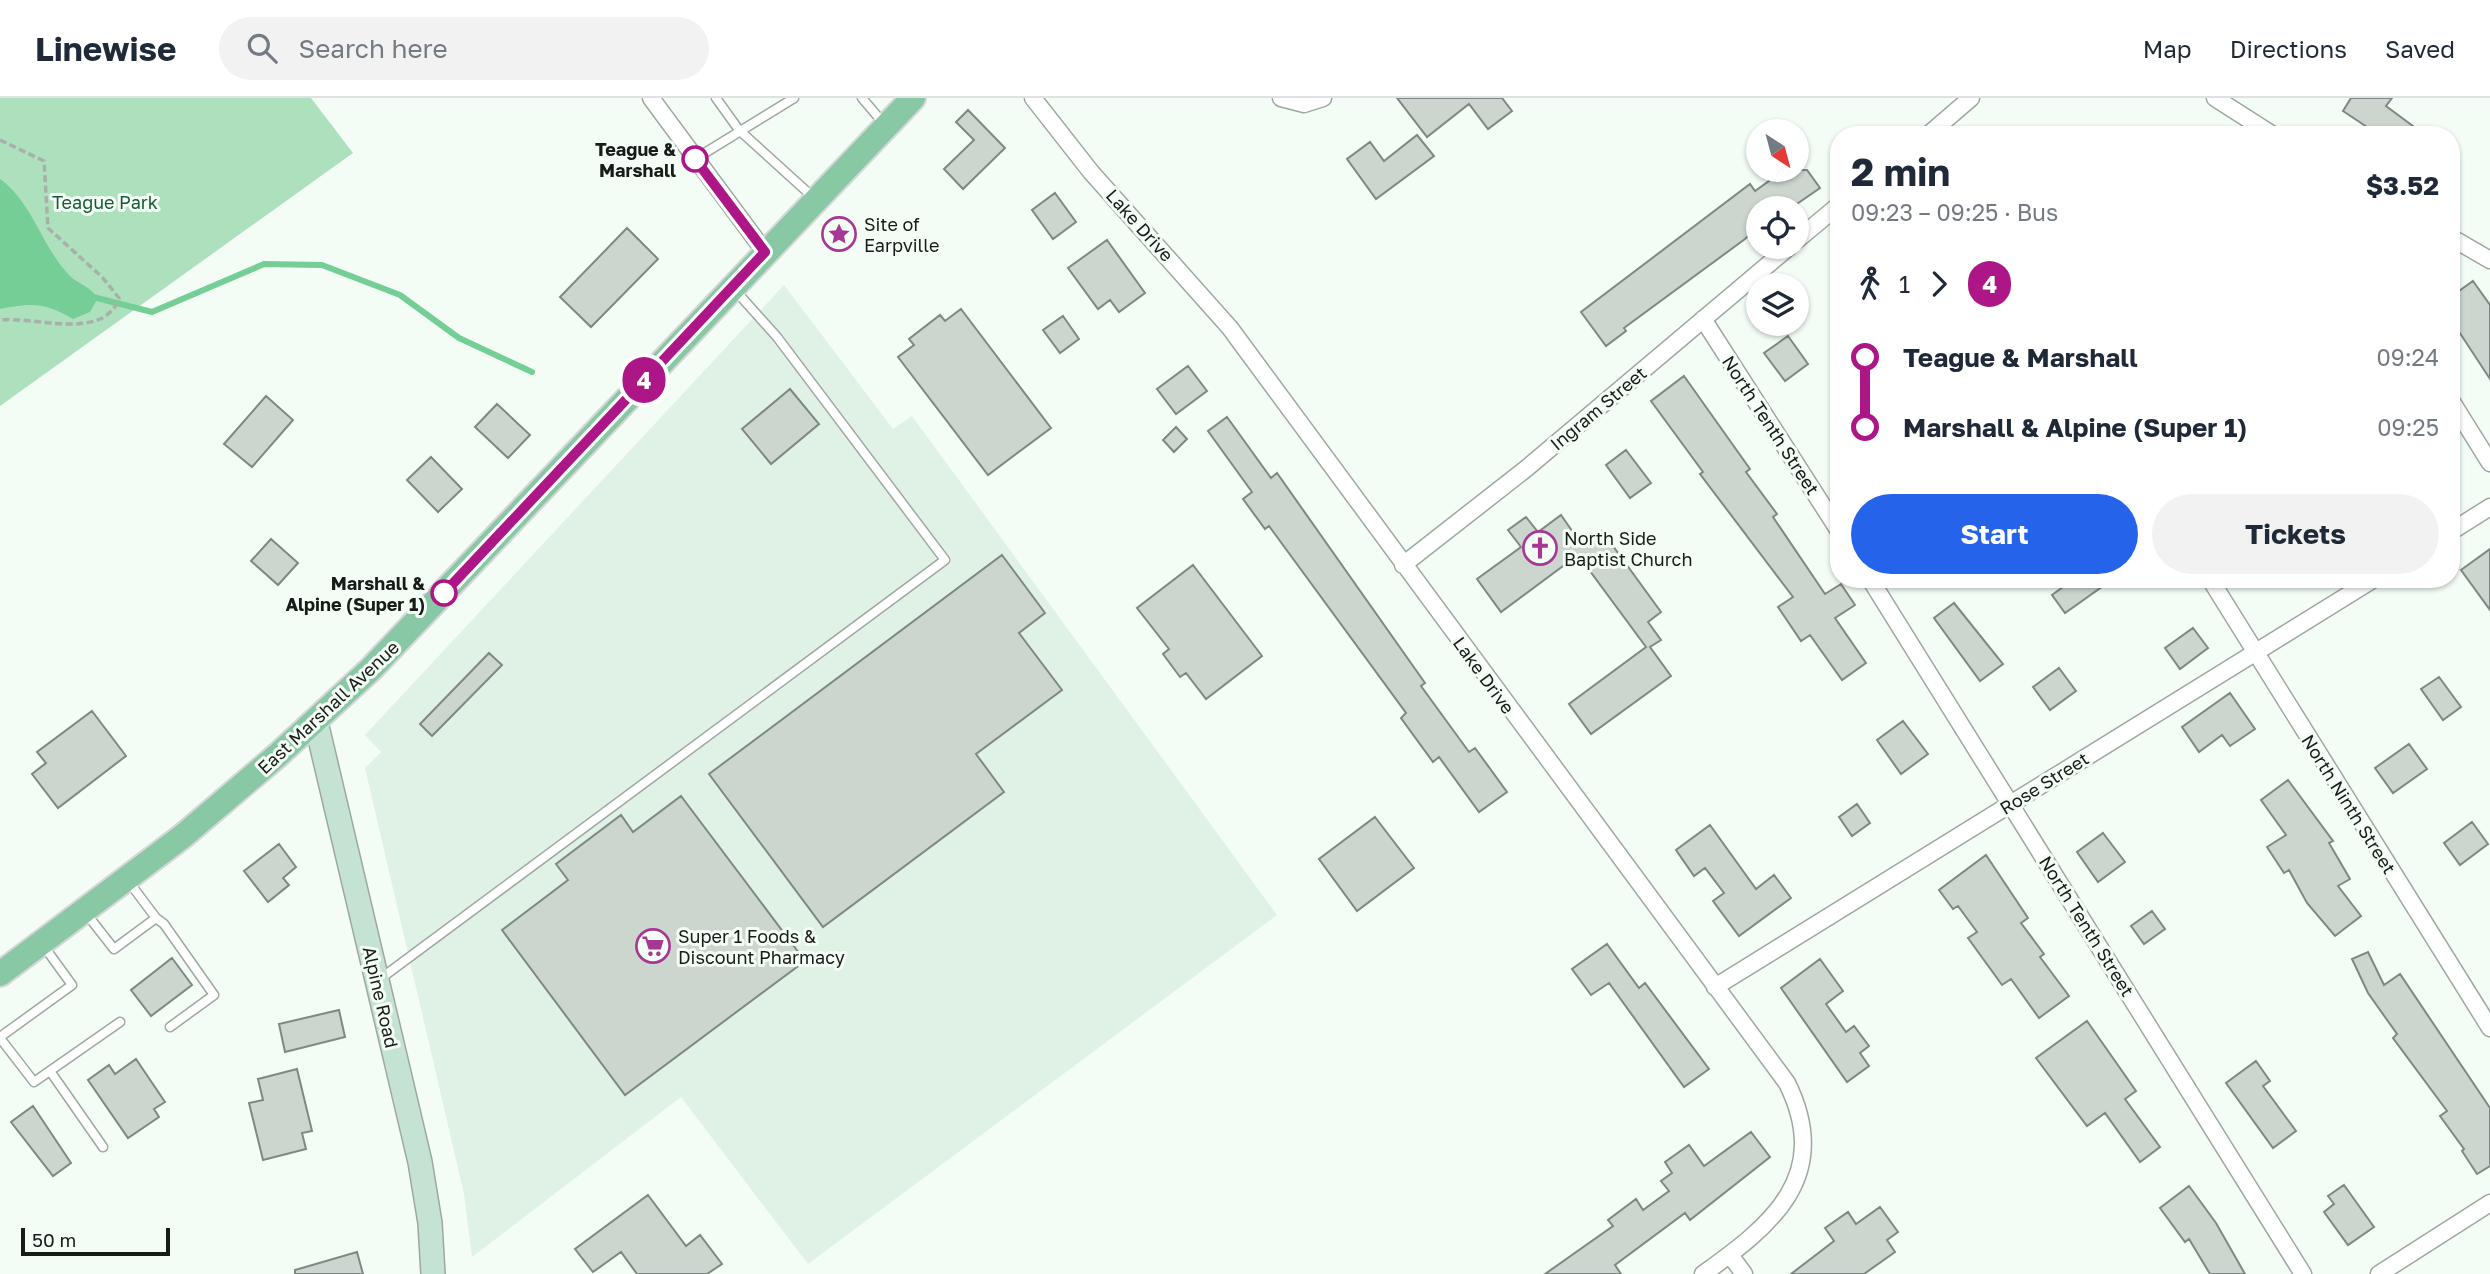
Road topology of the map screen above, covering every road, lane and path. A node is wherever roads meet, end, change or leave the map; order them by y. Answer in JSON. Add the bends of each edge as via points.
{"nodes":[{"id":1,"x":651,"y":98,"type":"edge"},
{"id":2,"x":716,"y":98,"type":"edge"},
{"id":3,"x":794,"y":98,"type":"edge"},
{"id":4,"x":862,"y":98,"type":"edge"},
{"id":5,"x":913,"y":98,"type":"edge"},
{"id":6,"x":1033,"y":98,"type":"edge"},
{"id":7,"x":1281,"y":98,"type":"edge"},
{"id":8,"x":1323,"y":98,"type":"edge"},
{"id":9,"x":1971,"y":98,"type":"edge"},
{"id":10,"x":2215,"y":98,"type":"edge"},
{"id":11,"x":2235,"y":103,"type":"edge"},
{"id":12,"x":1941,"y":126,"type":"edge"},
{"id":13,"x":2262,"y":126,"type":"edge"},
{"id":14,"x":886,"y":127,"type":"junction"},
{"id":15,"x":740,"y":130,"type":"junction"},
{"id":16,"x":0,"y":140,"type":"edge"},
{"id":17,"x":695,"y":159,"type":"junction"},
{"id":18,"x":815,"y":199,"type":"junction"},
{"id":19,"x":1830,"y":212,"type":"edge"},
{"id":20,"x":1809,"y":230,"type":"edge"},
{"id":21,"x":2460,"y":243,"type":"edge"},
{"id":22,"x":765,"y":252,"type":"junction"},
{"id":23,"x":1775,"y":259,"type":"edge"},
{"id":24,"x":2490,"y":260,"type":"edge"},
{"id":25,"x":732,"y":286,"type":"junction"},
{"id":26,"x":1703,"y":319,"type":"junction"},
{"id":27,"x":0,"y":320,"type":"edge"},
{"id":28,"x":2460,"y":415,"type":"edge"},
{"id":29,"x":2490,"y":463,"type":"edge"},
{"id":30,"x":2490,"y":507,"type":"edge"},
{"id":31,"x":1830,"y":517,"type":"edge"},
{"id":32,"x":2460,"y":526,"type":"edge"},
{"id":33,"x":1403,"y":565,"type":"junction"},
{"id":34,"x":1876,"y":588,"type":"edge"},
{"id":35,"x":2216,"y":588,"type":"edge"},
{"id":36,"x":2359,"y":588,"type":"edge"},
{"id":37,"x":2256,"y":652,"type":"junction"},
{"id":38,"x":316,"y":722,"type":"junction"},
{"id":39,"x":2011,"y":803,"type":"junction"},
{"id":40,"x":127,"y":880,"type":"junction"},
{"id":41,"x":84,"y":911,"type":"junction"},
{"id":42,"x":156,"y":918,"type":"junction"},
{"id":43,"x":41,"y":943,"type":"junction"},
{"id":44,"x":0,"y":974,"type":"edge"},
{"id":45,"x":377,"y":981,"type":"junction"},
{"id":46,"x":1715,"y":988,"type":"junction"},
{"id":47,"x":120,"y":1022,"type":"dead end"},
{"id":48,"x":170,"y":1027,"type":"dead end"},
{"id":49,"x":2490,"y":1028,"type":"edge"},
{"id":50,"x":0,"y":1037,"type":"edge"},
{"id":51,"x":50,"y":1071,"type":"junction"},
{"id":52,"x":103,"y":1147,"type":"dead end"},
{"id":53,"x":2490,"y":1203,"type":"edge"},
{"id":54,"x":1730,"y":1255,"type":"junction"},
{"id":55,"x":433,"y":1274,"type":"edge"},
{"id":56,"x":1703,"y":1274,"type":"edge"},
{"id":57,"x":1744,"y":1274,"type":"edge"},
{"id":58,"x":2303,"y":1274,"type":"edge"},
{"id":59,"x":2379,"y":1274,"type":"edge"}],
"edges":[{"from":1,"to":17,"type":"street"},
{"from":2,"to":15,"type":"lane"},
{"from":3,"to":15,"type":"lane"},
{"from":4,"to":14,"type":"lane"},
{"from":5,"to":14,"type":"main road","name":"East Marshall Avenue"},
{"from":6,"to":33,"type":"street","name":"Lake Drive","via":[[1091,172],[1230,328]]},
{"from":7,"to":8,"type":"street","via":[[1304,104]]},
{"from":9,"to":12,"type":"street"},
{"from":10,"to":11,"type":"street"},
{"from":11,"to":13,"type":"street"},
{"from":14,"to":18,"type":"main road","name":"East Marshall Avenue"},
{"from":15,"to":17,"type":"lane"},
{"from":15,"to":18,"type":"lane"},
{"from":16,"to":27,"type":"path","via":[[44,161],[48,228],[102,276],[119,298],[116,307],[91,324]]},
{"from":17,"to":22,"type":"street"},
{"from":18,"to":22,"type":"main road","name":"East Marshall Avenue"},
{"from":19,"to":20,"type":"street"},
{"from":21,"to":24,"type":"street"},
{"from":22,"to":25,"type":"main road","name":"East Marshall Avenue"},
{"from":23,"to":26,"type":"street","name":"Ingram Street"},
{"from":25,"to":38,"type":"main road","name":"East Marshall Avenue","via":[[426,612]]},
{"from":25,"to":45,"type":"lane","via":[[777,337],[945,560]]},
{"from":26,"to":31,"type":"street","name":"North Tenth Street"},
{"from":26,"to":33,"type":"street","name":"Ingram Street","via":[[1527,468]]},
{"from":28,"to":29,"type":"street"},
{"from":30,"to":32,"type":"street"},
{"from":33,"to":46,"type":"street","name":"Lake Drive"},
{"from":34,"to":39,"type":"street","name":"North Tenth Street"},
{"from":35,"to":37,"type":"street","name":"North Ninth Street"},
{"from":36,"to":37,"type":"street","name":"Rose Street"},
{"from":37,"to":39,"type":"street","name":"Rose Street"},
{"from":37,"to":49,"type":"street","name":"North Ninth Street"},
{"from":38,"to":40,"type":"main road","name":"East Marshall Avenue"},
{"from":38,"to":45,"type":"main road","name":"Alpine Road"},
{"from":39,"to":46,"type":"street","name":"Rose Street"},
{"from":39,"to":58,"type":"street","name":"North Tenth Street"},
{"from":40,"to":41,"type":"main road","name":"East Marshall Avenue"},
{"from":40,"to":42,"type":"lane"},
{"from":41,"to":42,"type":"lane","via":[[114,950]]},
{"from":41,"to":43,"type":"main road","name":"East Marshall Avenue"},
{"from":42,"to":48,"type":"lane","via":[[214,995]]},
{"from":43,"to":44,"type":"main road","name":"East Marshall Avenue"},
{"from":43,"to":50,"type":"lane","via":[[72,985]]},
{"from":45,"to":55,"type":"main road","name":"Alpine Road","via":[[420,1161]]},
{"from":46,"to":54,"type":"street","name":"Lake Drive","via":[[1787,1083],[1802,1140],[1797,1174],[1783,1203],[1770,1222]]},
{"from":47,"to":51,"type":"lane"},
{"from":50,"to":51,"type":"lane","via":[[34,1082]]},
{"from":51,"to":52,"type":"lane"},
{"from":53,"to":59,"type":"street"},
{"from":54,"to":56,"type":"street","name":"Lake Drive"},
{"from":54,"to":57,"type":"street"}]}
